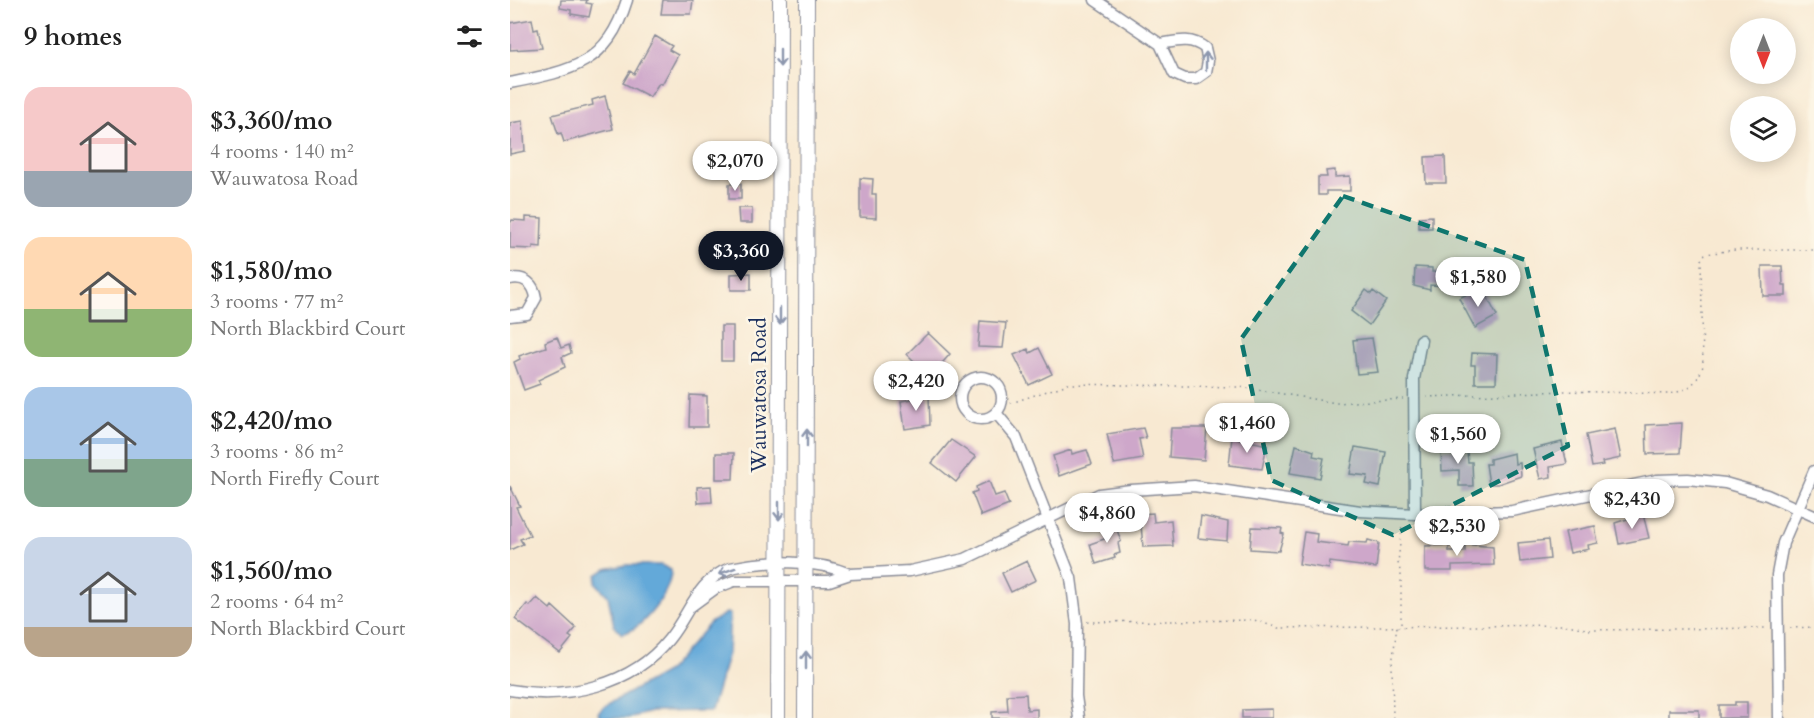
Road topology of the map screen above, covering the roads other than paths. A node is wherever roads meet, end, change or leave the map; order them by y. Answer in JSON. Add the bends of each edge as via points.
{"nodes":[{"id":1,"x":627,"y":0,"type":"edge"},
{"id":2,"x":780,"y":0,"type":"edge"},
{"id":3,"x":807,"y":0,"type":"edge"},
{"id":4,"x":1095,"y":0,"type":"edge"},
{"id":5,"x":1160,"y":44,"type":"junction"},
{"id":6,"x":510,"y":83,"type":"edge"},
{"id":7,"x":510,"y":279,"type":"edge"},
{"id":8,"x":510,"y":316,"type":"edge"},
{"id":9,"x":1421,"y":340,"type":"dead end"},
{"id":10,"x":999,"y":409,"type":"road end"},
{"id":11,"x":1814,"y":471,"type":"edge"},
{"id":12,"x":1798,"y":510,"type":"junction"},
{"id":13,"x":1415,"y":514,"type":"junction"},
{"id":14,"x":1814,"y":516,"type":"edge"},
{"id":15,"x":1049,"y":517,"type":"junction"},
{"id":16,"x":779,"y":563,"type":"junction"},
{"id":17,"x":806,"y":563,"type":"junction"},
{"id":18,"x":850,"y":574,"type":"junction"},
{"id":19,"x":779,"y":580,"type":"junction"},
{"id":20,"x":806,"y":580,"type":"junction"},
{"id":21,"x":690,"y":607,"type":"junction"},
{"id":22,"x":510,"y":690,"type":"edge"},
{"id":23,"x":778,"y":718,"type":"edge"},
{"id":24,"x":805,"y":718,"type":"edge"},
{"id":25,"x":1079,"y":718,"type":"edge"},
{"id":26,"x":1779,"y":718,"type":"edge"}],
"edges":[{"from":1,"to":6,"type":"street","via":[[620,22],[594,56],[554,75]]},
{"from":2,"to":16,"type":"main road","name":"Wauwatosa Road","one_way":true},
{"from":17,"to":3,"type":"main road","one_way":true},
{"from":4,"to":5,"type":"street"},
{"from":5,"to":5,"type":"street","one_way":true,"via":[[1174,74],[1196,79],[1206,72],[1205,48],[1195,40]]},
{"from":7,"to":8,"type":"street","via":[[528,281],[536,298],[527,314]]},
{"from":9,"to":13,"type":"street","via":[[1414,379]]},
{"from":10,"to":15,"type":"street","via":[[1016,437]]},
{"from":11,"to":12,"type":"street"},
{"from":12,"to":13,"type":"street","via":[[1757,492],[1688,478],[1657,480],[1512,511]]},
{"from":12,"to":14,"type":"street"},
{"from":12,"to":26,"type":"street","via":[[1783,543],[1777,575]]},
{"from":13,"to":15,"type":"street","via":[[1360,512],[1194,486],[1099,494]]},
{"from":15,"to":18,"type":"street","via":[[965,558],[910,571]]},
{"from":15,"to":25,"type":"street","via":[[1071,578],[1077,622]]},
{"from":16,"to":17,"type":"street"},
{"from":16,"to":19,"type":"main road","name":"Wauwatosa Road"},
{"from":16,"to":21,"type":"street","one_way":true,"via":[[740,566],[719,573],[701,588]]},
{"from":17,"to":18,"type":"street","via":[[831,566]]},
{"from":17,"to":20,"type":"main road"},
{"from":18,"to":20,"type":"street","via":[[829,581]]},
{"from":19,"to":20,"type":"street"},
{"from":19,"to":21,"type":"street","via":[[734,581],[716,588]]},
{"from":19,"to":23,"type":"main road","name":"Wauwatosa Road"},
{"from":24,"to":20,"type":"main road","one_way":true},
{"from":21,"to":22,"type":"street","via":[[669,639],[651,657],[613,680],[572,691]]}]}
